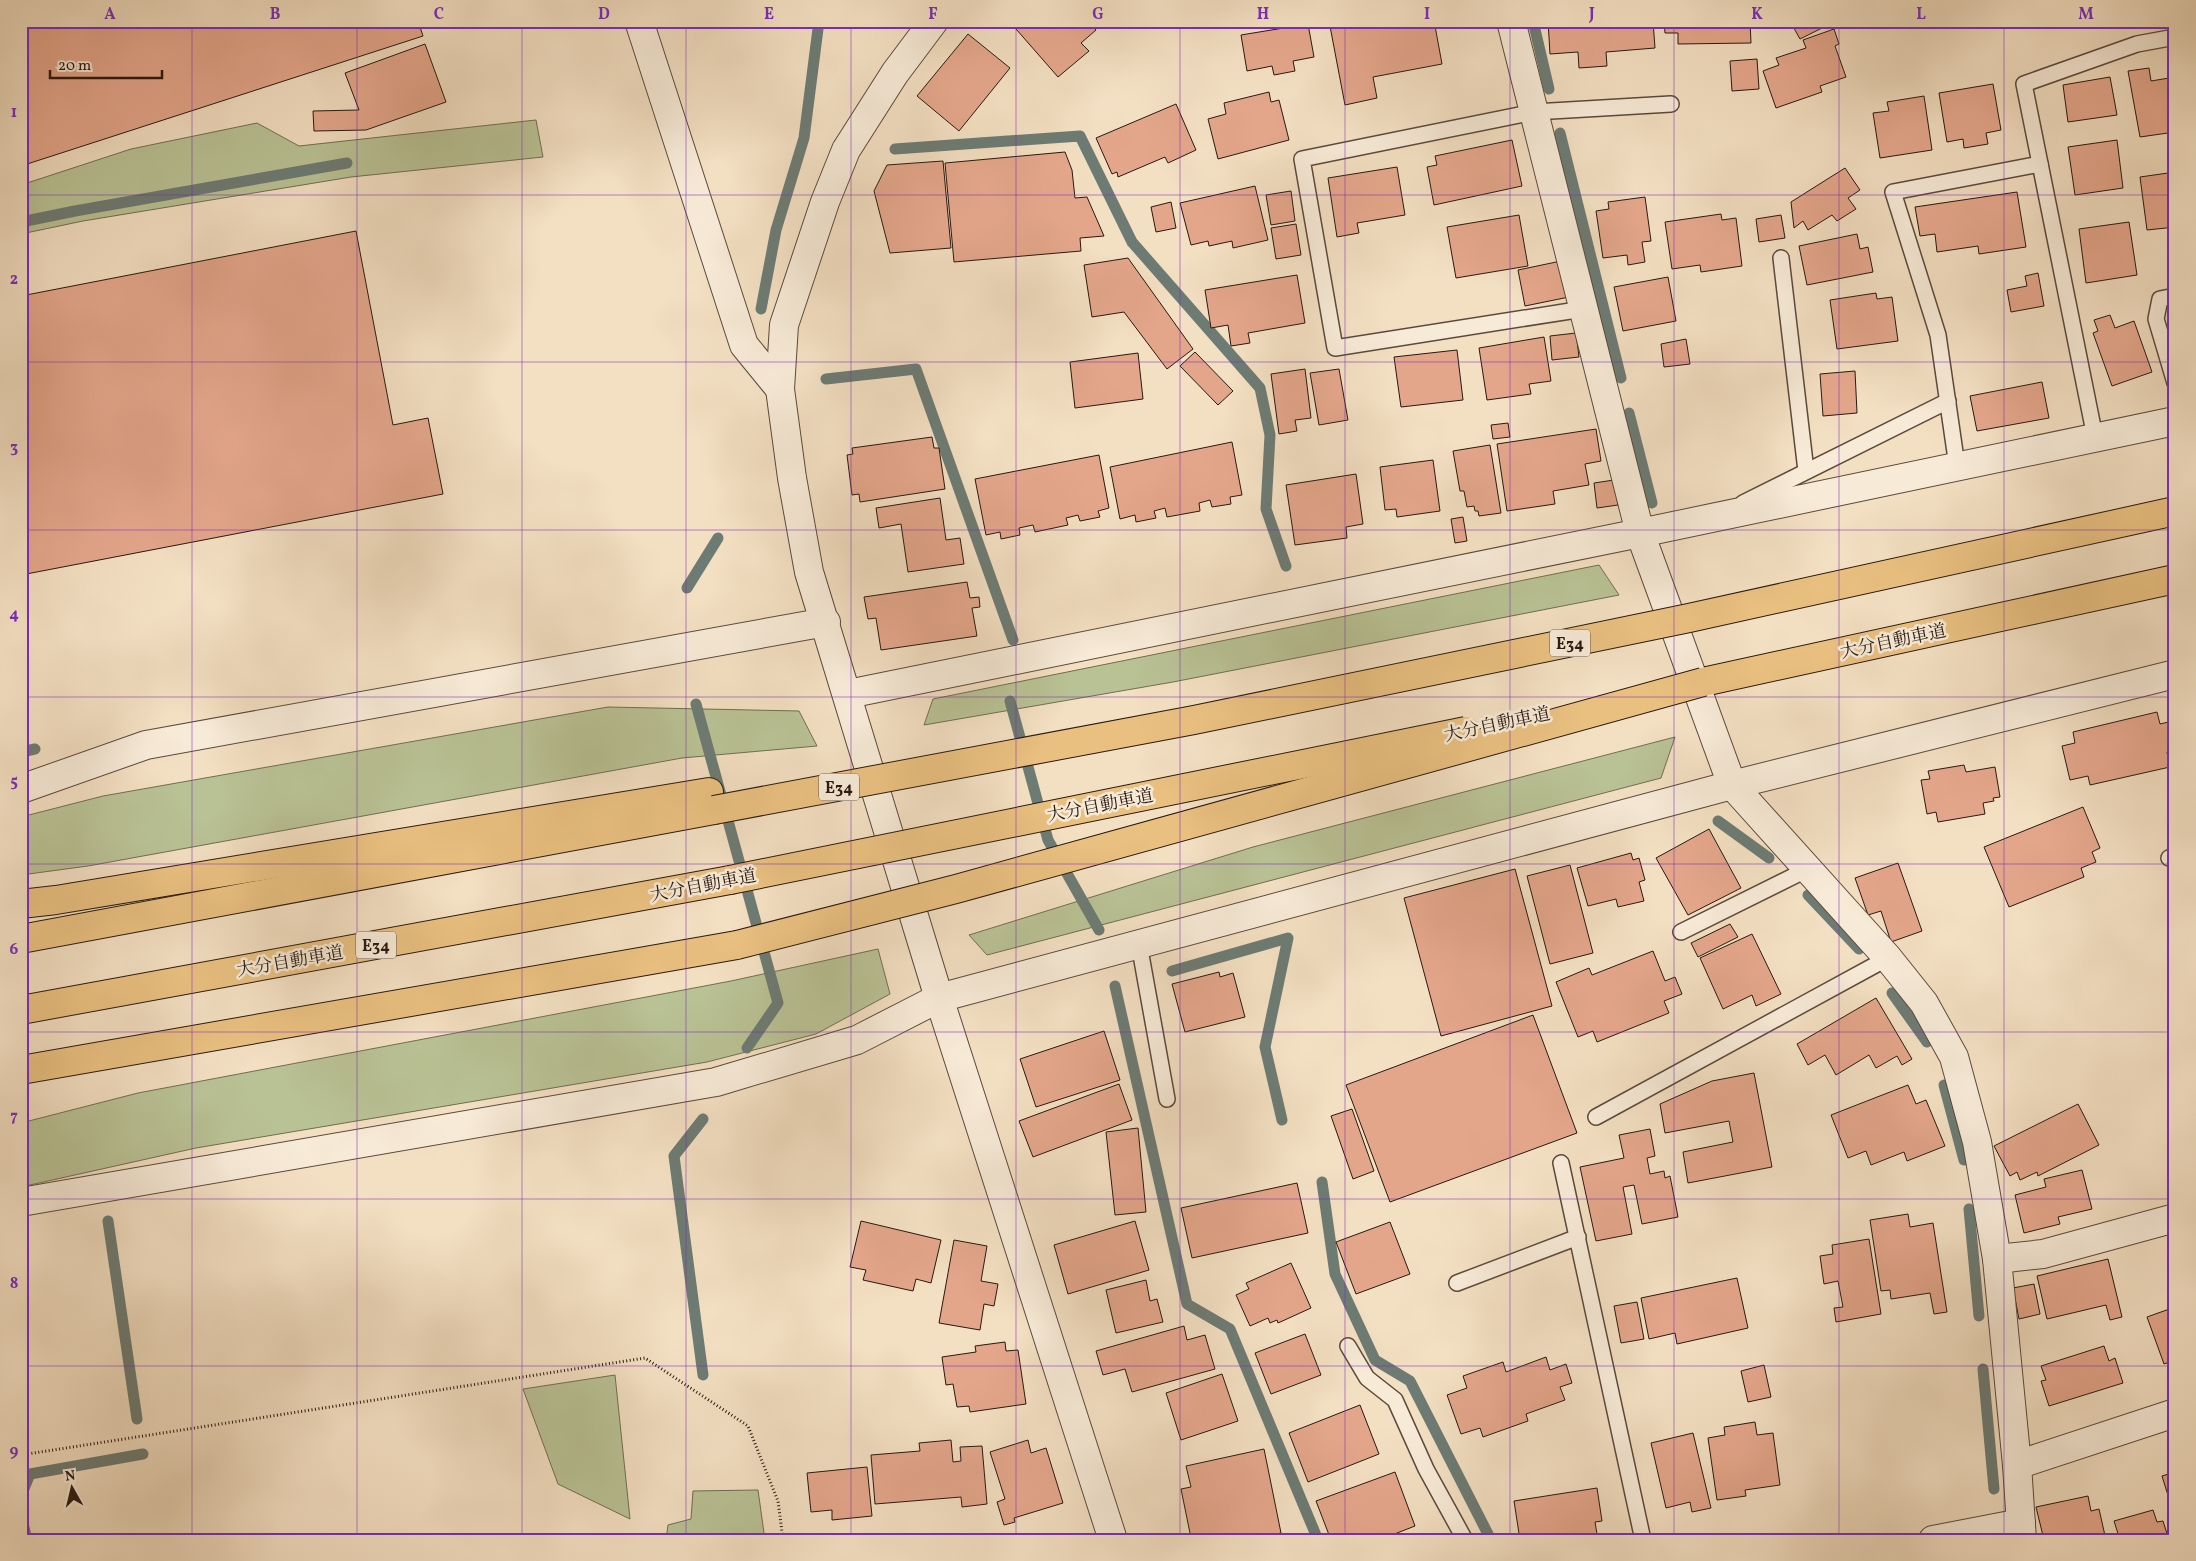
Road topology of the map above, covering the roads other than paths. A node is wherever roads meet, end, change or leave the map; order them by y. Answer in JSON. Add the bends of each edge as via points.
{"nodes":[{"id":1,"x":639,"y":21,"type":"edge"},
{"id":2,"x":934,"y":21,"type":"edge"},
{"id":3,"x":1511,"y":21,"type":"edge"},
{"id":4,"x":2175,"y":37,"type":"edge"},
{"id":5,"x":1671,"y":104,"type":"dead end"},
{"id":6,"x":1534,"y":112,"type":"junction"},
{"id":7,"x":2040,"y":164,"type":"junction"},
{"id":8,"x":1781,"y":258,"type":"dead end"},
{"id":9,"x":2175,"y":296,"type":"edge"},
{"id":10,"x":1584,"y":309,"type":"junction"},
{"id":11,"x":2175,"y":383,"type":"edge"},
{"id":12,"x":780,"y":389,"type":"junction"},
{"id":13,"x":1948,"y":401,"type":"junction"},
{"id":14,"x":2175,"y":421,"type":"edge"},
{"id":15,"x":2095,"y":438,"type":"junction"},
{"id":16,"x":1957,"y":466,"type":"junction"},
{"id":17,"x":1806,"y":471,"type":"junction"},
{"id":18,"x":2175,"y":511,"type":"edge"},
{"id":19,"x":1713,"y":518,"type":"junction"},
{"id":20,"x":1640,"y":533,"type":"junction"},
{"id":21,"x":2175,"y":579,"type":"edge"},
{"id":22,"x":826,"y":622,"type":"junction"},
{"id":23,"x":2175,"y":674,"type":"edge"},
{"id":24,"x":1703,"y":682,"type":"junction"},
{"id":25,"x":848,"y":694,"type":"junction"},
{"id":26,"x":1732,"y":785,"type":"junction"},
{"id":27,"x":21,"y":789,"type":"edge"},
{"id":28,"x":712,"y":801,"type":"junction"},
{"id":29,"x":1808,"y":869,"type":"junction"},
{"id":30,"x":21,"y":904,"type":"edge"},
{"id":31,"x":1681,"y":932,"type":"dead end"},
{"id":32,"x":21,"y":939,"type":"edge"},
{"id":33,"x":1139,"y":944,"type":"junction"},
{"id":34,"x":1888,"y":958,"type":"junction"},
{"id":35,"x":939,"y":998,"type":"junction"},
{"id":36,"x":21,"y":1010,"type":"edge"},
{"id":37,"x":258,"y":1030,"type":"junction"},
{"id":38,"x":21,"y":1070,"type":"edge"},
{"id":39,"x":21,"y":1084,"type":"edge"},
{"id":40,"x":1167,"y":1099,"type":"dead end"},
{"id":41,"x":1596,"y":1116,"type":"dead end"},
{"id":42,"x":1561,"y":1163,"type":"dead end"},
{"id":43,"x":21,"y":1202,"type":"edge"},
{"id":44,"x":2175,"y":1218,"type":"edge"},
{"id":45,"x":1578,"y":1237,"type":"junction"},
{"id":46,"x":1996,"y":1259,"type":"junction"},
{"id":47,"x":1457,"y":1283,"type":"dead end"},
{"id":48,"x":1348,"y":1346,"type":"dead end"},
{"id":49,"x":2175,"y":1413,"type":"edge"},
{"id":50,"x":2018,"y":1465,"type":"junction"},
{"id":51,"x":2022,"y":1532,"type":"edge"},
{"id":52,"x":1113,"y":1540,"type":"edge"},
{"id":53,"x":1465,"y":1540,"type":"edge"},
{"id":54,"x":1643,"y":1540,"type":"edge"},
{"id":55,"x":1933,"y":1540,"type":"edge"}],
"edges":[{"from":1,"to":12,"type":"street","via":[[744,345]]},
{"from":2,"to":12,"type":"street","via":[[895,72],[846,150],[784,324]]},
{"from":3,"to":6,"type":"street"},
{"from":4,"to":7,"type":"lane","via":[[2136,44],[2024,84]]},
{"from":5,"to":6,"type":"lane"},
{"from":6,"to":10,"type":"street"},
{"from":6,"to":10,"type":"lane","via":[[1302,159],[1335,348]]},
{"from":7,"to":13,"type":"lane","via":[[1893,192],[1938,335]]},
{"from":7,"to":15,"type":"lane"},
{"from":8,"to":17,"type":"lane"},
{"from":9,"to":11,"type":"lane","via":[[2160,299],[2156,319]]},
{"from":10,"to":20,"type":"street"},
{"from":12,"to":22,"type":"street","via":[[792,478],[810,572]]},
{"from":13,"to":16,"type":"lane"},
{"from":13,"to":17,"type":"lane"},
{"from":14,"to":15,"type":"street"},
{"from":15,"to":16,"type":"street"},
{"from":16,"to":19,"type":"street"},
{"from":17,"to":19,"type":"lane"},
{"from":18,"to":28,"type":"highway","number":"E34","bridge":true,"via":[[1641,628],[1194,720],[964,763]]},
{"from":19,"to":20,"type":"street"},
{"from":20,"to":25,"type":"street"},
{"from":20,"to":26,"type":"street"},
{"from":21,"to":24,"type":"highway","name":"大分自動車道","number":"E34"},
{"from":22,"to":25,"type":"street"},
{"from":22,"to":27,"type":"street","via":[[146,745]]},
{"from":23,"to":26,"type":"street"},
{"from":24,"to":36,"type":"highway","name":"大分自動車道","number":"E34","bridge":true,"via":[[730,880]]},
{"from":24,"to":37,"type":"highway","bridge":true,"via":[[956,889],[737,945]]},
{"from":25,"to":35,"type":"street"},
{"from":26,"to":29,"type":"street"},
{"from":26,"to":33,"type":"street"},
{"from":28,"to":30,"type":"highway"},
{"from":28,"to":32,"type":"highway","number":"E34"},
{"from":29,"to":31,"type":"lane"},
{"from":29,"to":34,"type":"street"},
{"from":33,"to":35,"type":"street"},
{"from":33,"to":40,"type":"lane"},
{"from":34,"to":41,"type":"lane"},
{"from":34,"to":46,"type":"street","via":[[1924,1003],[1954,1057],[1977,1142]]},
{"from":35,"to":43,"type":"street","via":[[857,1040],[716,1082]]},
{"from":35,"to":52,"type":"street"},
{"from":37,"to":38,"type":"highway"},
{"from":37,"to":39,"type":"highway"},
{"from":42,"to":45,"type":"lane"},
{"from":44,"to":46,"type":"street","via":[[2043,1254]]},
{"from":45,"to":47,"type":"lane"},
{"from":45,"to":54,"type":"lane"},
{"from":46,"to":50,"type":"street"},
{"from":48,"to":53,"type":"lane","via":[[1367,1378],[1395,1400],[1426,1469]]},
{"from":49,"to":50,"type":"street"},
{"from":50,"to":51,"type":"street"},
{"from":51,"to":55,"type":"street"}]}
